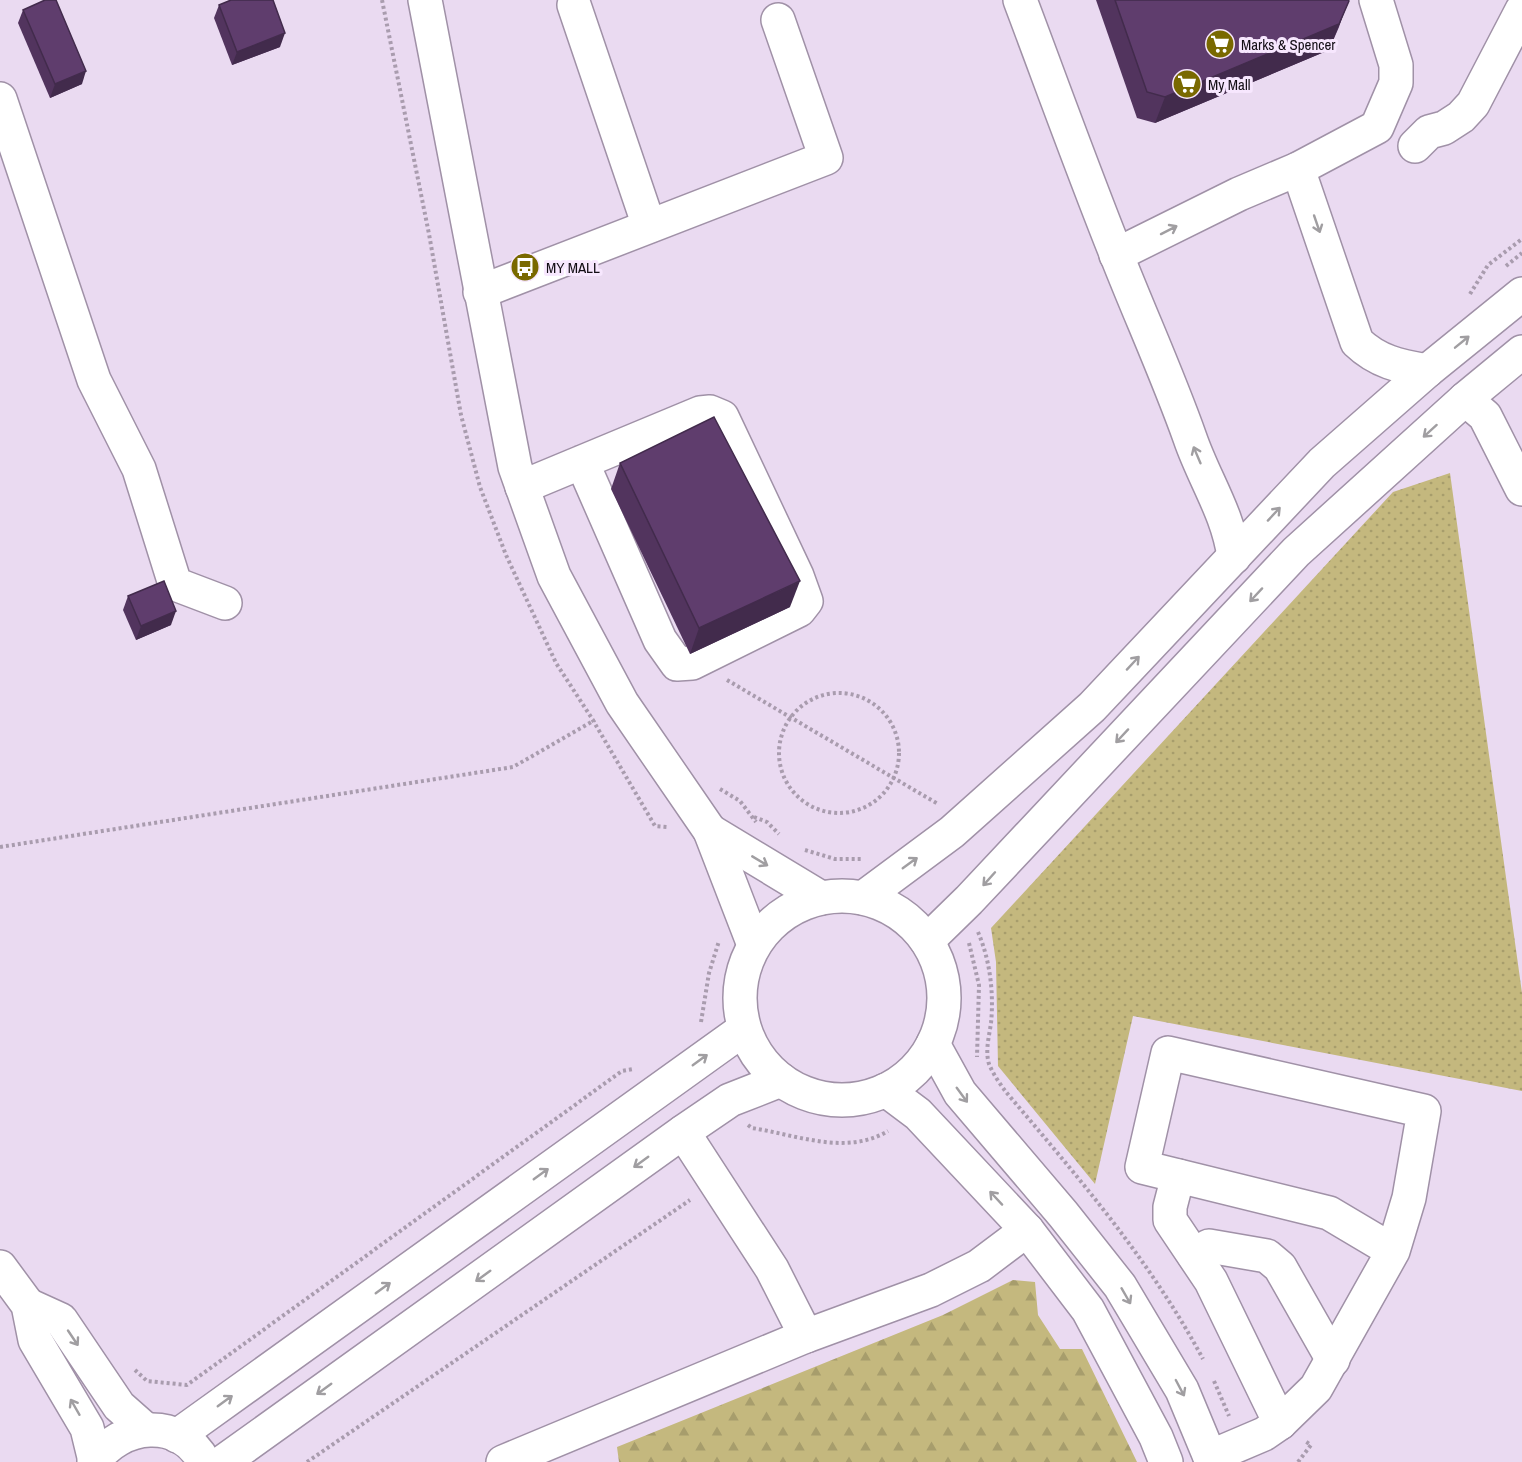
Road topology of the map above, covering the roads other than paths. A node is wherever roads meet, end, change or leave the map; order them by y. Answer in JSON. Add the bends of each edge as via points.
{"nodes":[{"id":1,"x":425,"y":0,"type":"edge"},
{"id":2,"x":1020,"y":0,"type":"edge"},
{"id":3,"x":1376,"y":0,"type":"edge"},
{"id":4,"x":574,"y":5,"type":"dead end"},
{"id":5,"x":1522,"y":10,"type":"edge"},
{"id":6,"x":778,"y":20,"type":"dead end"},
{"id":7,"x":0,"y":99,"type":"edge"},
{"id":8,"x":1414,"y":146,"type":"dead end"},
{"id":9,"x":1298,"y":169,"type":"junction"},
{"id":10,"x":649,"y":226,"type":"junction"},
{"id":11,"x":1116,"y":255,"type":"junction"},
{"id":12,"x":480,"y":292,"type":"junction"},
{"id":13,"x":1522,"y":294,"type":"edge"},
{"id":14,"x":1522,"y":352,"type":"edge"},
{"id":15,"x":1427,"y":371,"type":"junction"},
{"id":16,"x":1465,"y":399,"type":"junction"},
{"id":17,"x":582,"y":462,"type":"junction"},
{"id":18,"x":522,"y":488,"type":"junction"},
{"id":19,"x":1522,"y":489,"type":"edge"},
{"id":20,"x":1234,"y":557,"type":"junction"},
{"id":21,"x":225,"y":603,"type":"dead end"},
{"id":22,"x":710,"y":831,"type":"junction"},
{"id":23,"x":821,"y":898,"type":"junction"},
{"id":24,"x":863,"y":898,"type":"junction"},
{"id":25,"x":927,"y":941,"type":"junction"},
{"id":26,"x":754,"y":945,"type":"junction"},
{"id":27,"x":744,"y":1029,"type":"junction"},
{"id":28,"x":933,"y":1044,"type":"junction"},
{"id":29,"x":781,"y":1080,"type":"junction"},
{"id":30,"x":886,"y":1090,"type":"junction"},
{"id":31,"x":683,"y":1132,"type":"junction"},
{"id":32,"x":1178,"y":1176,"type":"junction"},
{"id":33,"x":1027,"y":1230,"type":"junction"},
{"id":34,"x":1392,"y":1251,"type":"junction"},
{"id":35,"x":1194,"y":1255,"type":"junction"},
{"id":36,"x":0,"y":1267,"type":"edge"},
{"id":37,"x":28,"y":1305,"type":"junction"},
{"id":38,"x":806,"y":1336,"type":"junction"},
{"id":39,"x":1332,"y":1360,"type":"junction"},
{"id":40,"x":1280,"y":1423,"type":"junction"},
{"id":41,"x":145,"y":1429,"type":"junction"},
{"id":42,"x":177,"y":1436,"type":"junction"},
{"id":43,"x":1211,"y":1459,"type":"edge"},
{"id":44,"x":94,"y":1462,"type":"edge"},
{"id":45,"x":204,"y":1462,"type":"edge"},
{"id":46,"x":223,"y":1462,"type":"edge"},
{"id":47,"x":503,"y":1462,"type":"edge"},
{"id":48,"x":1166,"y":1462,"type":"edge"}],
"edges":[{"from":1,"to":12,"type":"street"},
{"from":2,"to":11,"type":"street"},
{"from":3,"to":9,"type":"street","via":[[1396,64],[1396,83],[1377,127]]},
{"from":4,"to":10,"type":"street"},
{"from":5,"to":8,"type":"street","via":[[1473,104],[1461,117],[1429,132]]},
{"from":6,"to":10,"type":"street","via":[[826,158]]},
{"from":7,"to":21,"type":"street","via":[[94,380],[139,469],[175,584]]},
{"from":11,"to":9,"type":"street","one_way":true},
{"from":9,"to":15,"type":"street","one_way":true,"via":[[1356,342],[1369,354],[1396,366]]},
{"from":10,"to":12,"type":"street"},
{"from":20,"to":11,"type":"street","one_way":true,"via":[[1222,508],[1196,454]]},
{"from":12,"to":18,"type":"street","via":[[506,429]]},
{"from":15,"to":13,"type":"street","one_way":true},
{"from":14,"to":16,"type":"street"},
{"from":20,"to":15,"type":"street","one_way":true,"via":[[1322,464]]},
{"from":16,"to":19,"type":"street","via":[[1485,416]]},
{"from":16,"to":25,"type":"street","one_way":true,"via":[[1296,552]]},
{"from":17,"to":17,"type":"street","via":[[700,412],[722,417],[806,601],[799,610],[692,663],[677,664],[660,640]]},
{"from":17,"to":18,"type":"street"},
{"from":18,"to":22,"type":"street","via":[[554,576],[622,703]]},
{"from":24,"to":20,"type":"street","one_way":true,"via":[[952,832],[1092,707]]},
{"from":22,"to":23,"type":"street","one_way":true},
{"from":22,"to":26,"type":"street"},
{"from":23,"to":24,"type":"street"},
{"from":23,"to":26,"type":"street","via":[[783,915]]},
{"from":24,"to":25,"type":"street","via":[[901,914]]},
{"from":25,"to":28,"type":"street","via":[[943,984],[944,1004]]},
{"from":26,"to":27,"type":"street","via":[[740,986]]},
{"from":27,"to":29,"type":"street","via":[[759,1057]]},
{"from":42,"to":27,"type":"street","one_way":true},
{"from":28,"to":30,"type":"street","via":[[905,1078]]},
{"from":28,"to":43,"type":"street","one_way":true,"via":[[960,1093],[1120,1286],[1182,1390]]},
{"from":29,"to":30,"type":"street","via":[[821,1097],[865,1097]]},
{"from":29,"to":31,"type":"street","via":[[730,1100]]},
{"from":33,"to":30,"type":"street","one_way":true,"via":[[918,1114]]},
{"from":31,"to":38,"type":"street","via":[[772,1269]]},
{"from":31,"to":46,"type":"street","one_way":true},
{"from":32,"to":34,"type":"street","via":[[1329,1213]]},
{"from":32,"to":34,"type":"street","via":[[1142,1167],[1168,1053],[1424,1111],[1409,1198]]},
{"from":32,"to":35,"type":"street","via":[[1170,1220]]},
{"from":33,"to":38,"type":"street","via":[[979,1266],[931,1290]]},
{"from":33,"to":48,"type":"street","via":[[1088,1310]]},
{"from":34,"to":39,"type":"street"},
{"from":35,"to":39,"type":"street","via":[[1209,1246],[1267,1256],[1280,1267]]},
{"from":35,"to":40,"type":"street","via":[[1211,1281]]},
{"from":36,"to":37,"type":"street"},
{"from":37,"to":41,"type":"street","one_way":true,"via":[[62,1320],[119,1406]]},
{"from":44,"to":37,"type":"street","one_way":true,"via":[[87,1428],[35,1340]]},
{"from":38,"to":47,"type":"street"},
{"from":39,"to":40,"type":"street","via":[[1316,1388]]},
{"from":40,"to":43,"type":"street"},
{"from":41,"to":42,"type":"street"},
{"from":41,"to":44,"type":"street","via":[[114,1440]]},
{"from":42,"to":45,"type":"street","via":[[191,1445]]}]}
